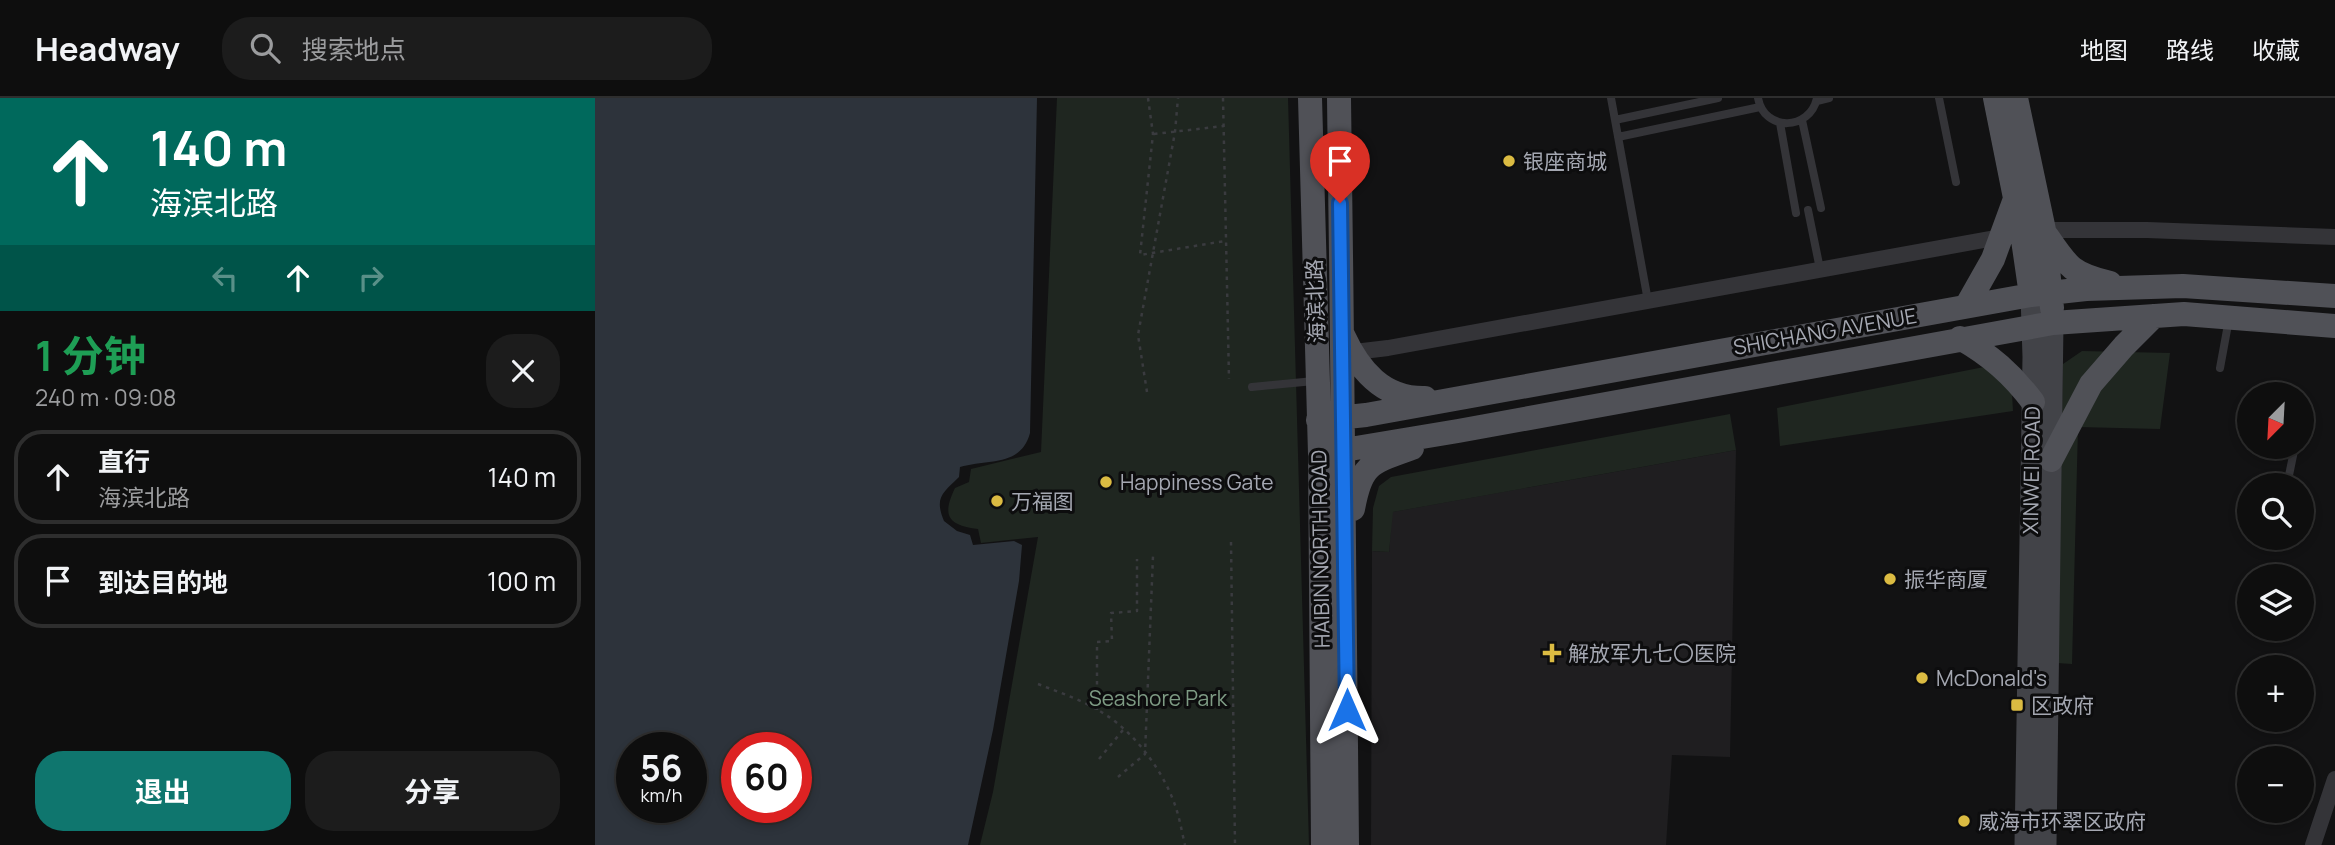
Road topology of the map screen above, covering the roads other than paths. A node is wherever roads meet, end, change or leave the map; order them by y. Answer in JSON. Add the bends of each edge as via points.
{"nodes":[{"id":1,"x":1310,"y":98,"type":"edge"},
{"id":2,"x":1339,"y":98,"type":"edge"},
{"id":3,"x":1611,"y":98,"type":"edge"},
{"id":4,"x":1718,"y":98,"type":"edge"},
{"id":5,"x":1829,"y":98,"type":"edge"},
{"id":6,"x":1939,"y":98,"type":"edge"},
{"id":7,"x":1995,"y":98,"type":"edge"},
{"id":8,"x":2016,"y":98,"type":"edge"},
{"id":9,"x":1817,"y":99,"type":"edge"},
{"id":10,"x":1759,"y":102,"type":"edge"},
{"id":11,"x":1615,"y":120,"type":"junction"},
{"id":12,"x":1802,"y":120,"type":"junction"},
{"id":13,"x":1780,"y":123,"type":"junction"},
{"id":14,"x":1618,"y":137,"type":"junction"},
{"id":15,"x":1956,"y":181,"type":"dead end"},
{"id":16,"x":1821,"y":208,"type":"dead end"},
{"id":17,"x":1808,"y":211,"type":"dead end"},
{"id":18,"x":1796,"y":213,"type":"dead end"},
{"id":19,"x":2022,"y":233,"type":"junction"},
{"id":20,"x":2335,"y":237,"type":"edge"},
{"id":21,"x":1820,"y":270,"type":"junction"},
{"id":22,"x":2131,"y":288,"type":"junction"},
{"id":23,"x":2041,"y":293,"type":"junction"},
{"id":24,"x":2335,"y":296,"type":"edge"},
{"id":25,"x":1648,"y":301,"type":"junction"},
{"id":26,"x":1967,"y":305,"type":"junction"},
{"id":27,"x":2154,"y":316,"type":"junction"},
{"id":28,"x":2229,"y":318,"type":"junction"},
{"id":29,"x":2042,"y":324,"type":"junction"},
{"id":30,"x":2335,"y":326,"type":"edge"},
{"id":31,"x":1960,"y":338,"type":"junction"},
{"id":32,"x":1344,"y":346,"type":"junction"},
{"id":33,"x":2220,"y":368,"type":"dead end"},
{"id":34,"x":1317,"y":381,"type":"junction"},
{"id":35,"x":1252,"y":387,"type":"dead end"},
{"id":36,"x":1460,"y":397,"type":"junction"},
{"id":37,"x":2033,"y":402,"type":"junction"},
{"id":38,"x":1330,"y":419,"type":"junction"},
{"id":39,"x":1458,"y":432,"type":"junction"},
{"id":40,"x":1344,"y":450,"type":"junction"},
{"id":41,"x":1320,"y":454,"type":"junction"},
{"id":42,"x":2051,"y":460,"type":"junction"},
{"id":43,"x":1346,"y":548,"type":"junction"},
{"id":44,"x":2335,"y":779,"type":"edge"},
{"id":45,"x":1322,"y":845,"type":"edge"},
{"id":46,"x":1347,"y":845,"type":"edge"},
{"id":47,"x":2025,"y":845,"type":"edge"},
{"id":48,"x":2046,"y":845,"type":"edge"},
{"id":49,"x":2313,"y":845,"type":"edge"}],
"edges":[{"from":1,"to":34,"type":"main road","name":"海滨北路"},
{"from":2,"to":32,"type":"main road","name":"海滨北路"},
{"from":3,"to":11,"type":"lane"},
{"from":4,"to":11,"type":"lane"},
{"from":5,"to":9,"type":"lane"},
{"from":6,"to":15,"type":"lane"},
{"from":7,"to":19,"type":"main road","name":"XINWEI ROAD"},
{"from":8,"to":19,"type":"main road","name":"XINWEI ROAD"},
{"from":9,"to":12,"type":"lane"},
{"from":10,"to":13,"type":"lane","via":[[1770,119]]},
{"from":10,"to":14,"type":"lane"},
{"from":11,"to":14,"type":"lane"},
{"from":12,"to":13,"type":"lane"},
{"from":12,"to":16,"type":"lane"},
{"from":13,"to":18,"type":"lane"},
{"from":14,"to":25,"type":"lane"},
{"from":17,"to":21,"type":"lane"},
{"from":19,"to":20,"type":"street","via":[[2147,230]]},
{"from":19,"to":21,"type":"street"},
{"from":19,"to":22,"type":"main road","via":[[2083,275]]},
{"from":19,"to":23,"type":"main road","name":"XINWEI ROAD"},
{"from":19,"to":26,"type":"main road","via":[[1985,275]]},
{"from":21,"to":25,"type":"street"},
{"from":22,"to":23,"type":"main road","name":"SHICHANG AVENUE"},
{"from":22,"to":24,"type":"main road","name":"SHICHANG AVENUE","via":[[2183,286]]},
{"from":23,"to":26,"type":"main road","name":"SHICHANG AVENUE"},
{"from":23,"to":29,"type":"main road","name":"XINWEI ROAD"},
{"from":25,"to":32,"type":"street"},
{"from":26,"to":36,"type":"main road","name":"SHICHANG AVENUE"},
{"from":27,"to":28,"type":"main road","name":"SHICHANG AVENUE"},
{"from":27,"to":29,"type":"main road","name":"SHICHANG AVENUE"},
{"from":27,"to":42,"type":"main road","via":[[2091,384]]},
{"from":28,"to":30,"type":"main road","name":"SHICHANG AVENUE"},
{"from":28,"to":33,"type":"lane"},
{"from":29,"to":31,"type":"main road","name":"SHICHANG AVENUE"},
{"from":29,"to":37,"type":"main road","name":"XINWEI ROAD"},
{"from":29,"to":42,"type":"main road","name":"XINWEI ROAD"},
{"from":31,"to":37,"type":"main road","via":[[2000,364]]},
{"from":31,"to":39,"type":"main road","name":"SHICHANG AVENUE"},
{"from":32,"to":36,"type":"main road","via":[[1388,392],[1417,398]]},
{"from":32,"to":38,"type":"main road","name":"海滨北路"},
{"from":34,"to":35,"type":"lane"},
{"from":34,"to":38,"type":"main road","name":"海滨北路"},
{"from":36,"to":38,"type":"main road","name":"SHICHANG AVENUE"},
{"from":37,"to":47,"type":"main road","name":"XINWEI ROAD"},
{"from":38,"to":40,"type":"main road","name":"HAIBIN NORTH ROAD"},
{"from":38,"to":41,"type":"main road","name":"HAIBIN NORTH ROAD"},
{"from":39,"to":40,"type":"main road","name":"SHICHANG AVENUE"},
{"from":39,"to":43,"type":"main road","via":[[1386,457],[1368,468],[1358,482]]},
{"from":40,"to":41,"type":"main road","name":"SHICHANG AVENUE"},
{"from":40,"to":43,"type":"main road","name":"HAIBIN NORTH ROAD"},
{"from":41,"to":45,"type":"main road","name":"HAIBIN NORTH ROAD"},
{"from":42,"to":48,"type":"main road","name":"XINWEI ROAD"},
{"from":43,"to":46,"type":"main road","name":"HAIBIN NORTH ROAD"},
{"from":44,"to":49,"type":"street"}]}
